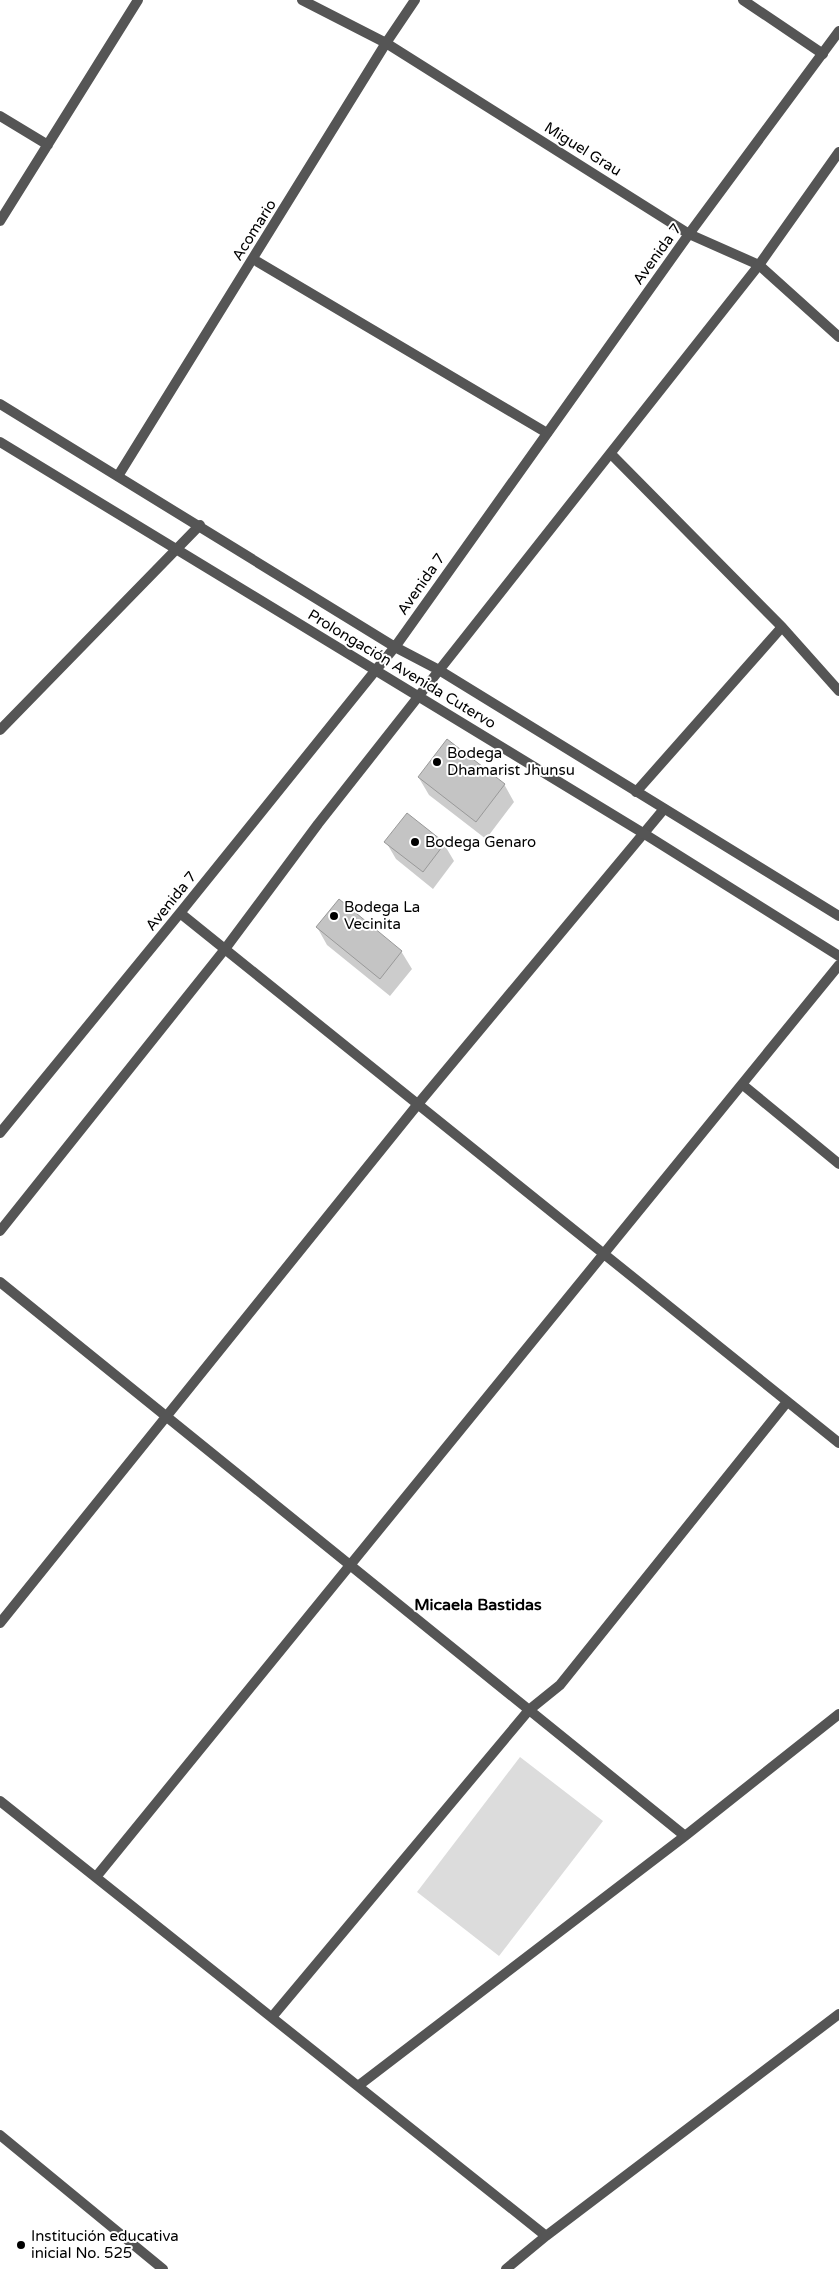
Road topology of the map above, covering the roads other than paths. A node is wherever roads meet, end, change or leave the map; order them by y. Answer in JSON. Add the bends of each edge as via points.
{"nodes":[{"id":1,"x":138,"y":0,"type":"edge"},
{"id":2,"x":302,"y":0,"type":"edge"},
{"id":3,"x":415,"y":0,"type":"edge"},
{"id":4,"x":743,"y":0,"type":"edge"},
{"id":5,"x":839,"y":31,"type":"edge"},
{"id":6,"x":386,"y":43,"type":"junction"},
{"id":7,"x":823,"y":54,"type":"junction"},
{"id":8,"x":0,"y":116,"type":"edge"},
{"id":9,"x":48,"y":145,"type":"junction"},
{"id":10,"x":839,"y":152,"type":"edge"},
{"id":11,"x":0,"y":221,"type":"edge"},
{"id":12,"x":689,"y":234,"type":"junction"},
{"id":13,"x":254,"y":259,"type":"junction"},
{"id":14,"x":759,"y":265,"type":"junction"},
{"id":15,"x":839,"y":337,"type":"edge"},
{"id":16,"x":0,"y":404,"type":"edge"},
{"id":17,"x":547,"y":433,"type":"junction"},
{"id":18,"x":0,"y":442,"type":"edge"},
{"id":19,"x":611,"y":454,"type":"junction"},
{"id":20,"x":118,"y":476,"type":"junction"},
{"id":21,"x":200,"y":526,"type":"junction"},
{"id":22,"x":177,"y":549,"type":"junction"},
{"id":23,"x":782,"y":627,"type":"junction"},
{"id":24,"x":395,"y":647,"type":"junction"},
{"id":25,"x":439,"y":670,"type":"junction"},
{"id":26,"x":375,"y":671,"type":"junction"},
{"id":27,"x":839,"y":691,"type":"edge"},
{"id":28,"x":418,"y":696,"type":"junction"},
{"id":29,"x":0,"y":730,"type":"edge"},
{"id":30,"x":636,"y":792,"type":"junction"},
{"id":31,"x":664,"y":809,"type":"junction"},
{"id":32,"x":643,"y":833,"type":"junction"},
{"id":33,"x":180,"y":913,"type":"junction"},
{"id":34,"x":839,"y":916,"type":"edge"},
{"id":35,"x":225,"y":949,"type":"junction"},
{"id":36,"x":839,"y":956,"type":"edge"},
{"id":37,"x":839,"y":965,"type":"edge"},
{"id":38,"x":742,"y":1085,"type":"junction"},
{"id":39,"x":418,"y":1104,"type":"junction"},
{"id":40,"x":0,"y":1133,"type":"edge"},
{"id":41,"x":839,"y":1164,"type":"edge"},
{"id":42,"x":0,"y":1232,"type":"edge"},
{"id":43,"x":604,"y":1254,"type":"junction"},
{"id":44,"x":0,"y":1282,"type":"edge"},
{"id":45,"x":787,"y":1402,"type":"junction"},
{"id":46,"x":166,"y":1417,"type":"junction"},
{"id":47,"x":839,"y":1443,"type":"edge"},
{"id":48,"x":350,"y":1566,"type":"junction"},
{"id":49,"x":0,"y":1622,"type":"edge"},
{"id":50,"x":529,"y":1710,"type":"junction"},
{"id":51,"x":839,"y":1714,"type":"edge"},
{"id":52,"x":0,"y":1801,"type":"edge"},
{"id":53,"x":685,"y":1836,"type":"junction"},
{"id":54,"x":96,"y":1877,"type":"junction"},
{"id":55,"x":839,"y":2014,"type":"edge"},
{"id":56,"x":272,"y":2017,"type":"junction"},
{"id":57,"x":358,"y":2086,"type":"junction"},
{"id":58,"x":0,"y":2135,"type":"edge"},
{"id":59,"x":546,"y":2236,"type":"junction"},
{"id":60,"x":162,"y":2269,"type":"edge"},
{"id":61,"x":506,"y":2269,"type":"edge"}],
"edges":[{"from":1,"to":9,"type":"street"},
{"from":2,"to":6,"type":"street","name":"Miguel Grau"},
{"from":3,"to":6,"type":"street","name":"Acomario"},
{"from":4,"to":7,"type":"street"},
{"from":5,"to":7,"type":"street","name":"Avenida 7"},
{"from":6,"to":12,"type":"street","name":"Miguel Grau"},
{"from":6,"to":13,"type":"street","name":"Acomario"},
{"from":7,"to":12,"type":"street","name":"Avenida 7"},
{"from":8,"to":9,"type":"street"},
{"from":9,"to":11,"type":"street"},
{"from":10,"to":14,"type":"street"},
{"from":12,"to":14,"type":"street","name":"Miguel Grau"},
{"from":12,"to":17,"type":"street","name":"Avenida 7"},
{"from":13,"to":17,"type":"street"},
{"from":13,"to":20,"type":"street","name":"Acomario"},
{"from":14,"to":15,"type":"street","name":"Miguel Grau"},
{"from":14,"to":19,"type":"street"},
{"from":16,"to":20,"type":"street","name":"Prolongación Avenida Cutervo"},
{"from":17,"to":24,"type":"street","name":"Avenida 7"},
{"from":18,"to":22,"type":"street","name":"Prolongación Avenida Cutervo"},
{"from":19,"to":23,"type":"street"},
{"from":19,"to":25,"type":"street"},
{"from":20,"to":21,"type":"street","name":"Prolongación Avenida Cutervo"},
{"from":21,"to":22,"type":"street"},
{"from":21,"to":24,"type":"street","name":"Prolongación Avenida Cutervo"},
{"from":22,"to":26,"type":"street","name":"Prolongación Avenida Cutervo"},
{"from":22,"to":29,"type":"street"},
{"from":23,"to":27,"type":"street"},
{"from":23,"to":30,"type":"street"},
{"from":24,"to":25,"type":"street","name":"Prolongación Avenida Cutervo"},
{"from":24,"to":26,"type":"street","name":"Avenida 7"},
{"from":25,"to":28,"type":"street"},
{"from":25,"to":30,"type":"street","name":"Prolongación Avenida Cutervo"},
{"from":26,"to":28,"type":"street","name":"Prolongación Avenida Cutervo"},
{"from":26,"to":33,"type":"street","name":"Avenida 7"},
{"from":28,"to":32,"type":"street","name":"Prolongación Avenida Cutervo"},
{"from":28,"to":35,"type":"street"},
{"from":30,"to":31,"type":"street","name":"Prolongación Avenida Cutervo"},
{"from":31,"to":32,"type":"street"},
{"from":31,"to":34,"type":"street","name":"Prolongación Avenida Cutervo"},
{"from":32,"to":36,"type":"street","name":"Prolongación Avenida Cutervo"},
{"from":32,"to":39,"type":"street"},
{"from":33,"to":35,"type":"street"},
{"from":33,"to":40,"type":"street","name":"Avenida 7"},
{"from":35,"to":39,"type":"street"},
{"from":35,"to":42,"type":"street"},
{"from":37,"to":38,"type":"street"},
{"from":38,"to":41,"type":"street"},
{"from":38,"to":43,"type":"street"},
{"from":39,"to":43,"type":"street"},
{"from":39,"to":46,"type":"street"},
{"from":43,"to":45,"type":"street"},
{"from":43,"to":48,"type":"street"},
{"from":44,"to":46,"type":"street"},
{"from":45,"to":47,"type":"street"},
{"from":45,"to":50,"type":"street","via":[[560,1685]]},
{"from":46,"to":48,"type":"street"},
{"from":46,"to":49,"type":"street"},
{"from":48,"to":50,"type":"street"},
{"from":48,"to":54,"type":"street"},
{"from":50,"to":53,"type":"street"},
{"from":50,"to":56,"type":"street"},
{"from":51,"to":53,"type":"street"},
{"from":52,"to":54,"type":"street"},
{"from":53,"to":57,"type":"street"},
{"from":54,"to":56,"type":"street"},
{"from":55,"to":59,"type":"street"},
{"from":56,"to":57,"type":"street"},
{"from":57,"to":59,"type":"street"},
{"from":58,"to":60,"type":"street"},
{"from":59,"to":61,"type":"street"}]}
